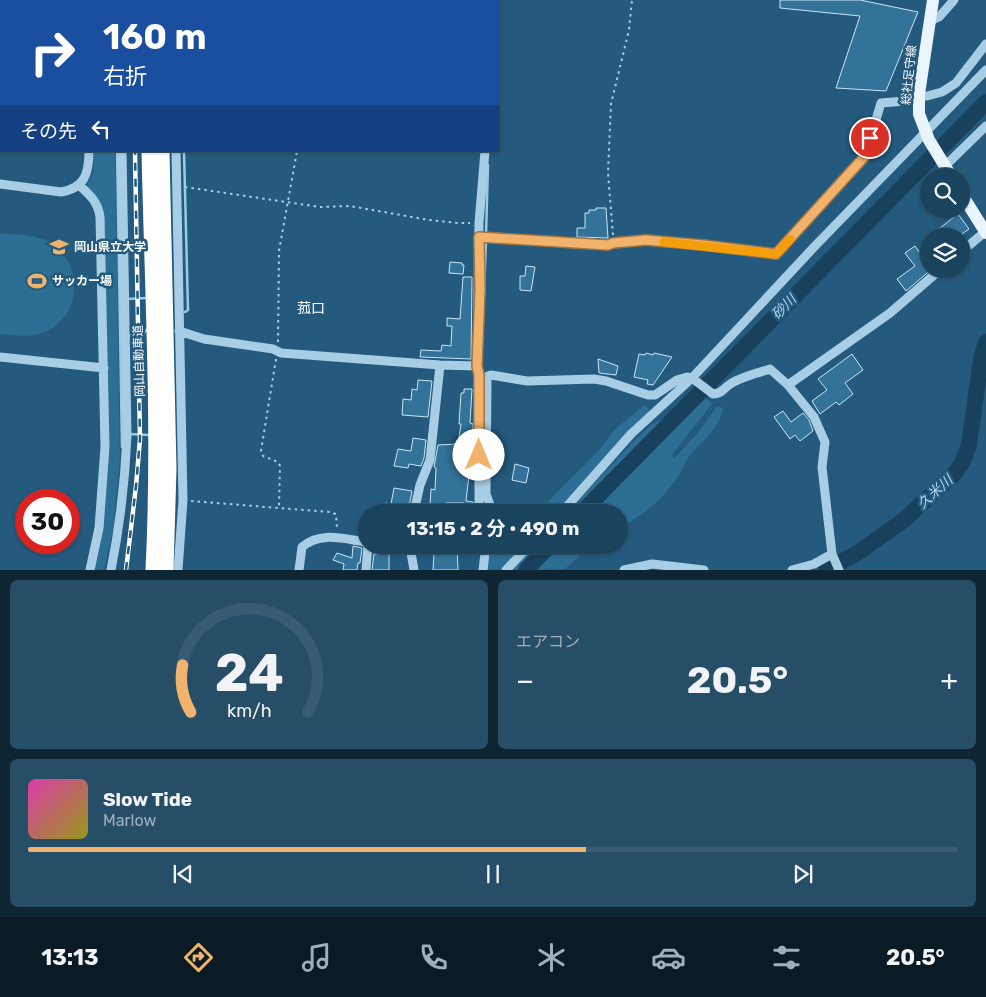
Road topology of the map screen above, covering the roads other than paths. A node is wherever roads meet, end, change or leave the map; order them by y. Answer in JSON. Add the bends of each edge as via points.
{"nodes":[{"id":1,"x":934,"y":0,"type":"edge"},
{"id":2,"x":954,"y":0,"type":"edge"},
{"id":3,"x":930,"y":21,"type":"junction"},
{"id":4,"x":986,"y":44,"type":"edge"},
{"id":5,"x":986,"y":70,"type":"edge"},
{"id":6,"x":927,"y":96,"type":"dead end"},
{"id":7,"x":905,"y":101,"type":"dead end"},
{"id":8,"x":986,"y":126,"type":"edge"},
{"id":9,"x":927,"y":136,"type":"junction"},
{"id":10,"x":89,"y":152,"type":"edge"},
{"id":11,"x":122,"y":152,"type":"edge"},
{"id":12,"x":149,"y":152,"type":"edge"},
{"id":13,"x":162,"y":152,"type":"edge"},
{"id":14,"x":176,"y":152,"type":"edge"},
{"id":15,"x":486,"y":152,"type":"edge"},
{"id":16,"x":946,"y":168,"type":"edge"},
{"id":17,"x":0,"y":184,"type":"edge"},
{"id":18,"x":79,"y":185,"type":"junction"},
{"id":19,"x":970,"y":207,"type":"edge"},
{"id":20,"x":986,"y":232,"type":"edge"},
{"id":21,"x":483,"y":238,"type":"junction"},
{"id":22,"x":970,"y":245,"type":"edge"},
{"id":23,"x":931,"y":278,"type":"edge"},
{"id":24,"x":179,"y":332,"type":"junction"},
{"id":25,"x":0,"y":357,"type":"edge"},
{"id":26,"x":440,"y":365,"type":"junction"},
{"id":27,"x":104,"y":368,"type":"junction"},
{"id":28,"x":482,"y":374,"type":"junction"},
{"id":29,"x":695,"y":381,"type":"junction"},
{"id":30,"x":788,"y":385,"type":"junction"},
{"id":31,"x":416,"y":504,"type":"edge"},
{"id":32,"x":479,"y":504,"type":"edge"},
{"id":33,"x":490,"y":504,"type":"edge"},
{"id":34,"x":569,"y":504,"type":"edge"},
{"id":35,"x":358,"y":542,"type":"edge"},
{"id":36,"x":367,"y":554,"type":"edge"},
{"id":37,"x":411,"y":554,"type":"edge"},
{"id":38,"x":485,"y":554,"type":"edge"},
{"id":39,"x":521,"y":554,"type":"edge"},
{"id":40,"x":833,"y":556,"type":"junction"},
{"id":41,"x":90,"y":570,"type":"edge"},
{"id":42,"x":111,"y":570,"type":"edge"},
{"id":43,"x":153,"y":570,"type":"edge"},
{"id":44,"x":166,"y":570,"type":"edge"},
{"id":45,"x":178,"y":570,"type":"edge"},
{"id":46,"x":299,"y":570,"type":"edge"},
{"id":47,"x":366,"y":570,"type":"edge"},
{"id":48,"x":414,"y":570,"type":"edge"},
{"id":49,"x":483,"y":570,"type":"edge"},
{"id":50,"x":506,"y":570,"type":"edge"},
{"id":51,"x":624,"y":570,"type":"edge"},
{"id":52,"x":704,"y":570,"type":"edge"},
{"id":53,"x":792,"y":570,"type":"edge"},
{"id":54,"x":839,"y":570,"type":"edge"}],
"edges":[{"from":1,"to":3,"type":"main road","name":"総社足守線"},
{"from":2,"to":3,"type":"street","via":[[939,17]]},
{"from":3,"to":9,"type":"main road","name":"総社足守線","via":[[919,94],[919,114]]},
{"from":4,"to":6,"type":"street","via":[[956,83]]},
{"from":5,"to":9,"type":"street"},
{"from":7,"to":21,"type":"street","via":[[881,103],[865,156],[776,254],[646,240],[608,245]]},
{"from":8,"to":16,"type":"street"},
{"from":9,"to":16,"type":"main road","name":"総社足守線"},
{"from":9,"to":29,"type":"street","via":[[815,246]]},
{"from":10,"to":18,"type":"street","via":[[88,170]]},
{"from":11,"to":42,"type":"street","via":[[126,476]]},
{"from":12,"to":43,"type":"highway","name":"岡山自動車道","via":[[155,419]]},
{"from":13,"to":44,"type":"highway","via":[[169,469]]},
{"from":14,"to":24,"type":"street"},
{"from":15,"to":21,"type":"street","via":[[480,223]]},
{"from":17,"to":18,"type":"street","via":[[61,192]]},
{"from":18,"to":27,"type":"street","via":[[95,200],[100,217]]},
{"from":19,"to":20,"type":"main road"},
{"from":20,"to":22,"type":"street"},
{"from":21,"to":28,"type":"street","via":[[480,290]]},
{"from":23,"to":30,"type":"street","via":[[890,313]]},
{"from":24,"to":26,"type":"street","via":[[204,339],[273,348],[281,353]]},
{"from":24,"to":45,"type":"street","via":[[183,500]]},
{"from":25,"to":27,"type":"street"},
{"from":26,"to":28,"type":"street"},
{"from":26,"to":31,"type":"street","via":[[430,460]]},
{"from":27,"to":41,"type":"street","via":[[105,456],[99,528]]},
{"from":28,"to":29,"type":"street","via":[[526,381],[594,379],[648,395],[655,395],[687,377]]},
{"from":28,"to":32,"type":"street"},
{"from":28,"to":33,"type":"street","via":[[486,494]]},
{"from":29,"to":30,"type":"street","via":[[713,394],[720,394],[731,383],[770,369]]},
{"from":29,"to":34,"type":"street","via":[[632,434]]},
{"from":30,"to":40,"type":"street","via":[[814,417],[825,442],[822,468]]},
{"from":35,"to":46,"type":"street","via":[[326,537],[314,539],[302,547]]},
{"from":36,"to":47,"type":"street"},
{"from":37,"to":48,"type":"street"},
{"from":38,"to":49,"type":"street"},
{"from":39,"to":50,"type":"street"},
{"from":40,"to":53,"type":"street"},
{"from":40,"to":54,"type":"street"},
{"from":51,"to":52,"type":"street","via":[[652,564]]}]}
